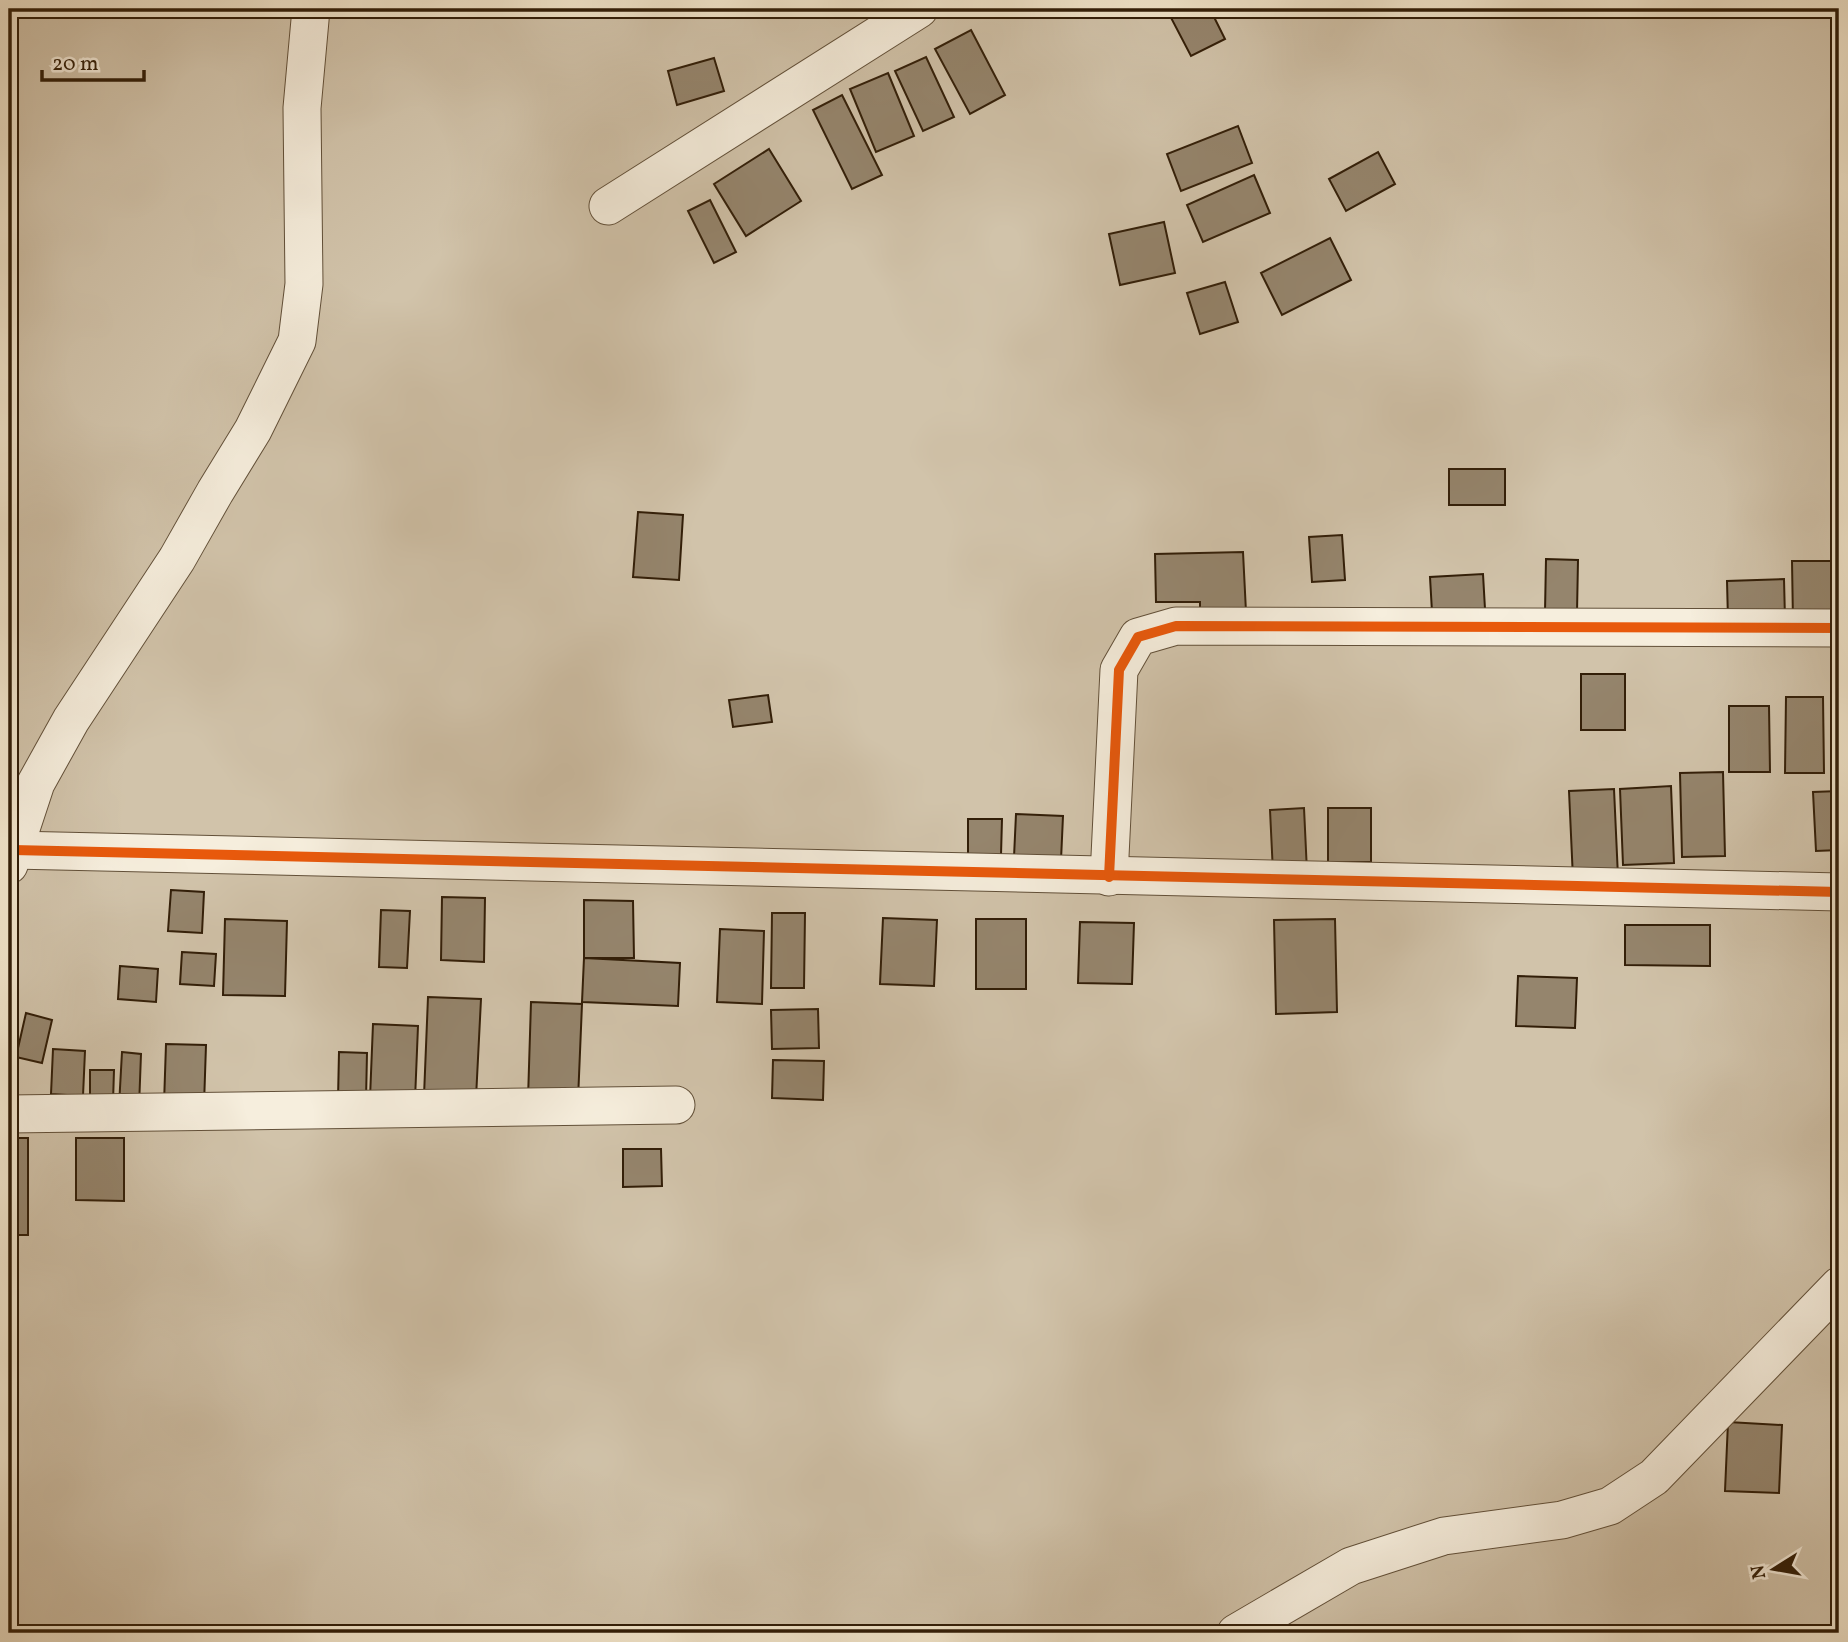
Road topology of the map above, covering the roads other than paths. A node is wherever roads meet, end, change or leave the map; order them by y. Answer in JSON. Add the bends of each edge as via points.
{"nodes":[{"id":1,"x":311,"y":9,"type":"edge"},
{"id":2,"x":919,"y":9,"type":"edge"},
{"id":3,"x":608,"y":206,"type":"dead end"},
{"id":4,"x":1839,"y":628,"type":"edge"},
{"id":5,"x":11,"y":858,"type":"edge"},
{"id":6,"x":1109,"y":877,"type":"junction"},
{"id":7,"x":1839,"y":892,"type":"edge"},
{"id":8,"x":676,"y":1105,"type":"dead end"},
{"id":9,"x":9,"y":1114,"type":"edge"},
{"id":10,"x":1839,"y":1286,"type":"edge"},
{"id":11,"x":1236,"y":1633,"type":"edge"}],
"edges":[{"from":1,"to":5,"type":"street","via":[[302,108],[304,284],[297,341],[254,430],[42,772]]},
{"from":2,"to":3,"type":"street"},
{"from":4,"to":6,"type":"street","via":[[1176,626],[1138,637],[1119,670]]},
{"from":5,"to":6,"type":"street"},
{"from":6,"to":7,"type":"street"},
{"from":8,"to":9,"type":"street"},
{"from":10,"to":11,"type":"street","via":[[1654,1477],[1610,1507],[1562,1520],[1444,1536],[1351,1566]]}]}
